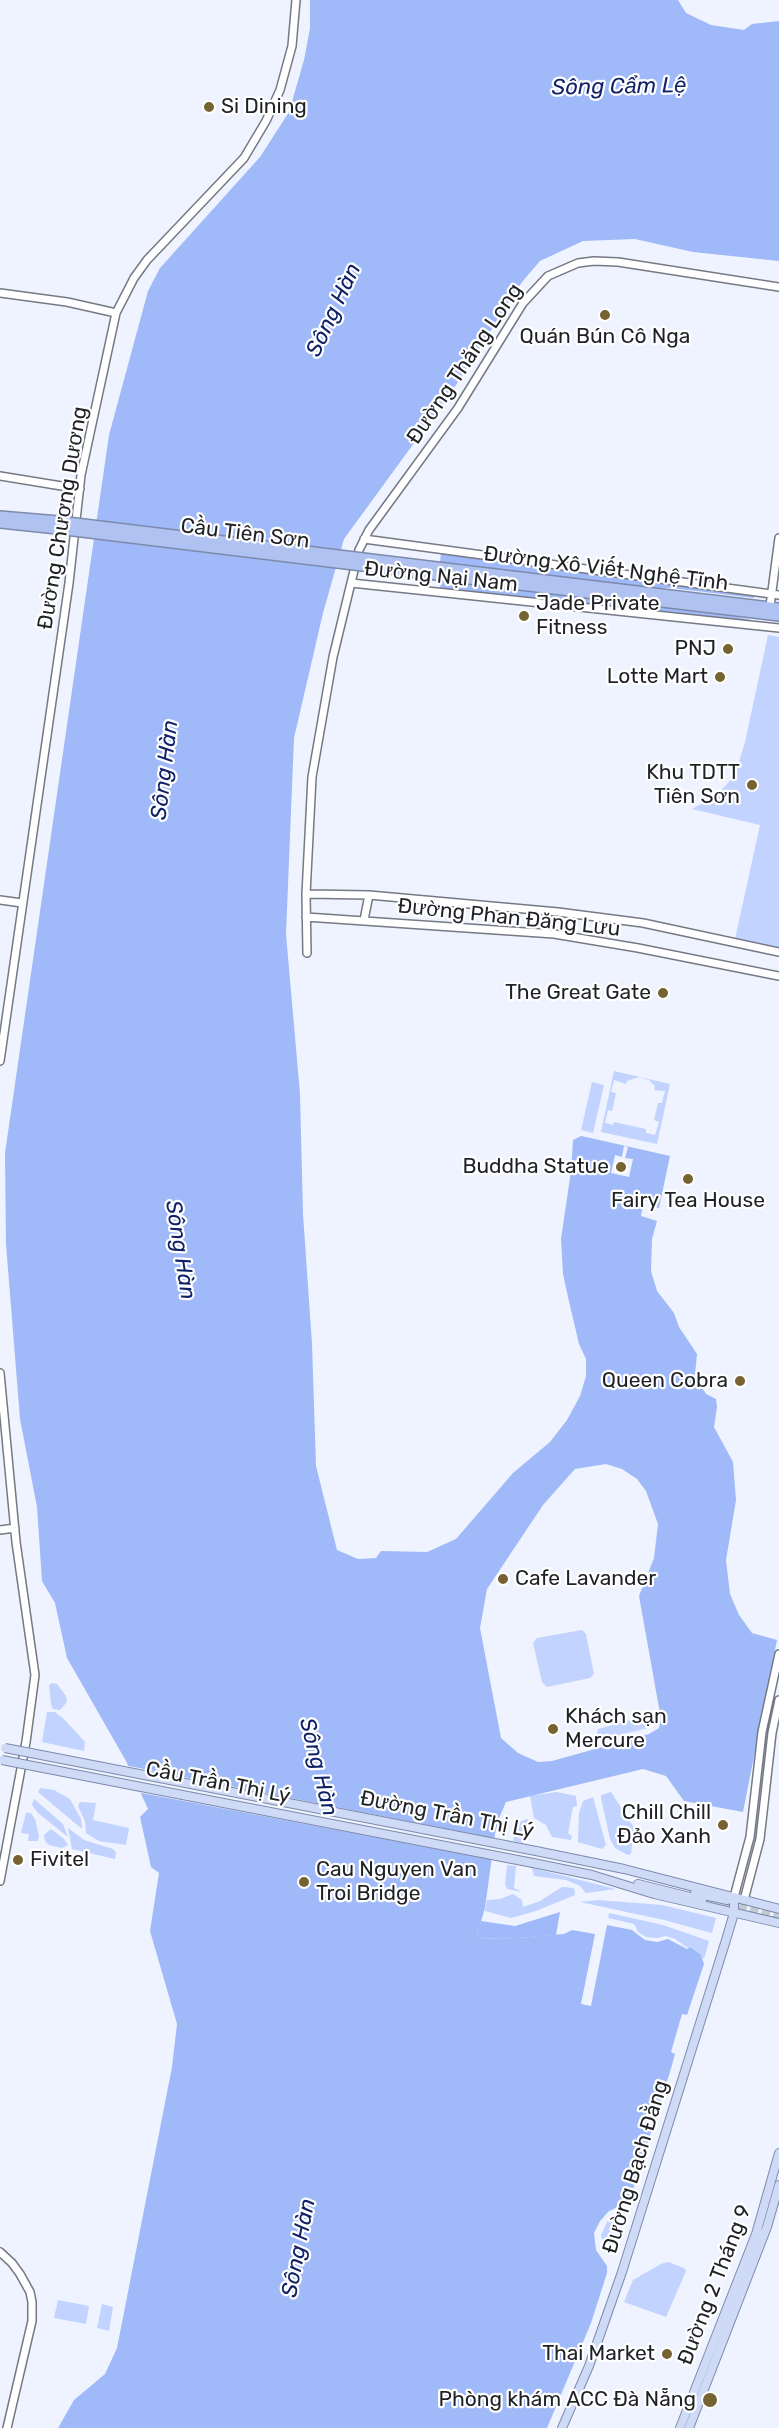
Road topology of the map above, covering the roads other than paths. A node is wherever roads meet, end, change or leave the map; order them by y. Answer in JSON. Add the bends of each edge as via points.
{"nodes":[{"id":1,"x":296,"y":0,"type":"edge"},
{"id":2,"x":779,"y":287,"type":"edge"},
{"id":3,"x":0,"y":293,"type":"edge"},
{"id":4,"x":116,"y":313,"type":"junction"},
{"id":5,"x":0,"y":476,"type":"edge"},
{"id":6,"x":80,"y":489,"type":"junction"},
{"id":7,"x":0,"y":516,"type":"edge"},
{"id":8,"x":0,"y":523,"type":"edge"},
{"id":9,"x":58,"y":525,"type":"junction"},
{"id":10,"x":779,"y":538,"type":"edge"},
{"id":11,"x":364,"y":539,"type":"junction"},
{"id":12,"x":429,"y":570,"type":"joint"},
{"id":13,"x":351,"y":584,"type":"junction"},
{"id":14,"x":775,"y":594,"type":"edge"},
{"id":15,"x":772,"y":610,"type":"edge"},
{"id":16,"x":779,"y":616,"type":"edge"},
{"id":17,"x":768,"y":627,"type":"junction"},
{"id":18,"x":779,"y":628,"type":"edge"},
{"id":19,"x":306,"y":894,"type":"junction"},
{"id":20,"x":369,"y":896,"type":"junction"},
{"id":21,"x":0,"y":900,"type":"edge"},
{"id":22,"x":22,"y":903,"type":"junction"},
{"id":23,"x":306,"y":917,"type":"junction"},
{"id":24,"x":364,"y":920,"type":"junction"},
{"id":25,"x":779,"y":952,"type":"edge"},
{"id":26,"x":307,"y":953,"type":"dead end"},
{"id":27,"x":779,"y":976,"type":"edge"},
{"id":28,"x":0,"y":1061,"type":"edge"},
{"id":29,"x":0,"y":1372,"type":"edge"},
{"id":30,"x":15,"y":1528,"type":"junction"},
{"id":31,"x":0,"y":1530,"type":"edge"},
{"id":32,"x":779,"y":1654,"type":"edge"},
{"id":33,"x":779,"y":1700,"type":"edge"},
{"id":34,"x":762,"y":1732,"type":"junction"},
{"id":35,"x":772,"y":1733,"type":"junction"},
{"id":36,"x":2,"y":1748,"type":"edge"},
{"id":37,"x":1,"y":1760,"type":"edge"},
{"id":38,"x":752,"y":1828,"type":"junction"},
{"id":39,"x":761,"y":1830,"type":"junction"},
{"id":40,"x":533,"y":1863,"type":"joint"},
{"id":41,"x":592,"y":1875,"type":"junction"},
{"id":42,"x":0,"y":1881,"type":"edge"},
{"id":43,"x":744,"y":1900,"type":"junction"},
{"id":44,"x":729,"y":1901,"type":"junction"},
{"id":45,"x":779,"y":1909,"type":"edge"},
{"id":46,"x":734,"y":1913,"type":"junction"},
{"id":47,"x":779,"y":1923,"type":"edge"},
{"id":48,"x":779,"y":2153,"type":"edge"},
{"id":49,"x":779,"y":2185,"type":"edge"},
{"id":50,"x":0,"y":2252,"type":"edge"},
{"id":51,"x":7,"y":2428,"type":"edge"},
{"id":52,"x":562,"y":2428,"type":"edge"},
{"id":53,"x":680,"y":2428,"type":"edge"},
{"id":54,"x":689,"y":2428,"type":"edge"}],
"edges":[{"from":1,"to":4,"type":"street","name":"Đường Chương Dương","via":[[292,46],[280,90],[266,121],[244,158],[147,260]]},
{"from":2,"to":11,"type":"street","name":"Đường Thăng Long","via":[[618,262],[578,263],[548,276],[523,303],[458,408]]},
{"from":3,"to":4,"type":"street"},
{"from":4,"to":6,"type":"street","name":"Đường Chương Dương"},
{"from":5,"to":6,"type":"street"},
{"from":6,"to":22,"type":"street","name":"Đường Chương Dương"},
{"from":7,"to":9,"type":"highway"},
{"from":8,"to":9,"type":"highway"},
{"from":9,"to":12,"type":"highway","name":"Cầu Tiên Sơn","bridge":true},
{"from":10,"to":14,"type":"street"},
{"from":11,"to":13,"type":"street","name":"Đường Thăng Long"},
{"from":11,"to":14,"type":"street"},
{"from":12,"to":15,"type":"highway","name":"Đường Xô Viết Nghệ Tĩnh"},
{"from":13,"to":17,"type":"street","name":"Đường Nại Nam"},
{"from":13,"to":19,"type":"street","name":"Đường Thăng Long","via":[[333,657],[312,777]]},
{"from":14,"to":15,"type":"street"},
{"from":15,"to":16,"type":"highway","name":"Đường Xô Viết Nghệ Tĩnh"},
{"from":15,"to":17,"type":"street"},
{"from":17,"to":18,"type":"street","name":"Đường Nại Nam"},
{"from":19,"to":20,"type":"street","name":"Đường Phan Đăng Lưu"},
{"from":19,"to":23,"type":"street","name":"Đường Thăng Long"},
{"from":20,"to":24,"type":"street"},
{"from":20,"to":25,"type":"street","name":"Đường Phan Đăng Lưu","via":[[643,923]]},
{"from":21,"to":22,"type":"street"},
{"from":22,"to":28,"type":"street","name":"Đường Chương Dương"},
{"from":23,"to":24,"type":"street","name":"Đường Phan Đăng Lưu"},
{"from":23,"to":26,"type":"street","name":"Đường Thăng Long"},
{"from":24,"to":27,"type":"street","name":"Đường Phan Đăng Lưu","via":[[555,934]]},
{"from":29,"to":30,"type":"street"},
{"from":30,"to":31,"type":"street"},
{"from":30,"to":42,"type":"street","via":[[35,1675]]},
{"from":32,"to":34,"type":"street"},
{"from":33,"to":35,"type":"street"},
{"from":34,"to":35,"type":"street"},
{"from":34,"to":38,"type":"street"},
{"from":35,"to":39,"type":"street"},
{"from":36,"to":44,"type":"main road","name":"Đường Trần Thị Lý","bridge":true,"via":[[536,1851]]},
{"from":37,"to":40,"type":"main road","name":"Cầu Trần Thị Lý","bridge":true},
{"from":38,"to":39,"type":"street"},
{"from":38,"to":44,"type":"street"},
{"from":39,"to":43,"type":"street"},
{"from":40,"to":41,"type":"main road","name":"Đường Trần Thị Lý"},
{"from":41,"to":44,"type":"main road"},
{"from":41,"to":46,"type":"main road","name":"Đường Trần Thị Lý"},
{"from":43,"to":44,"type":"main road"},
{"from":43,"to":45,"type":"main road"},
{"from":43,"to":46,"type":"main road"},
{"from":44,"to":46,"type":"main road"},
{"from":46,"to":47,"type":"main road","name":"Đường Trần Thị Lý"},
{"from":46,"to":52,"type":"main road","name":"Đường Bạch Đằng","via":[[622,2272]]},
{"from":48,"to":53,"type":"main road","name":"Đường 2 Tháng 9","via":[[756,2234]]},
{"from":49,"to":54,"type":"main road","name":"Đường 2 Tháng 9"},
{"from":50,"to":51,"type":"street","via":[[20,2274],[32,2302],[30,2328]]}]}
